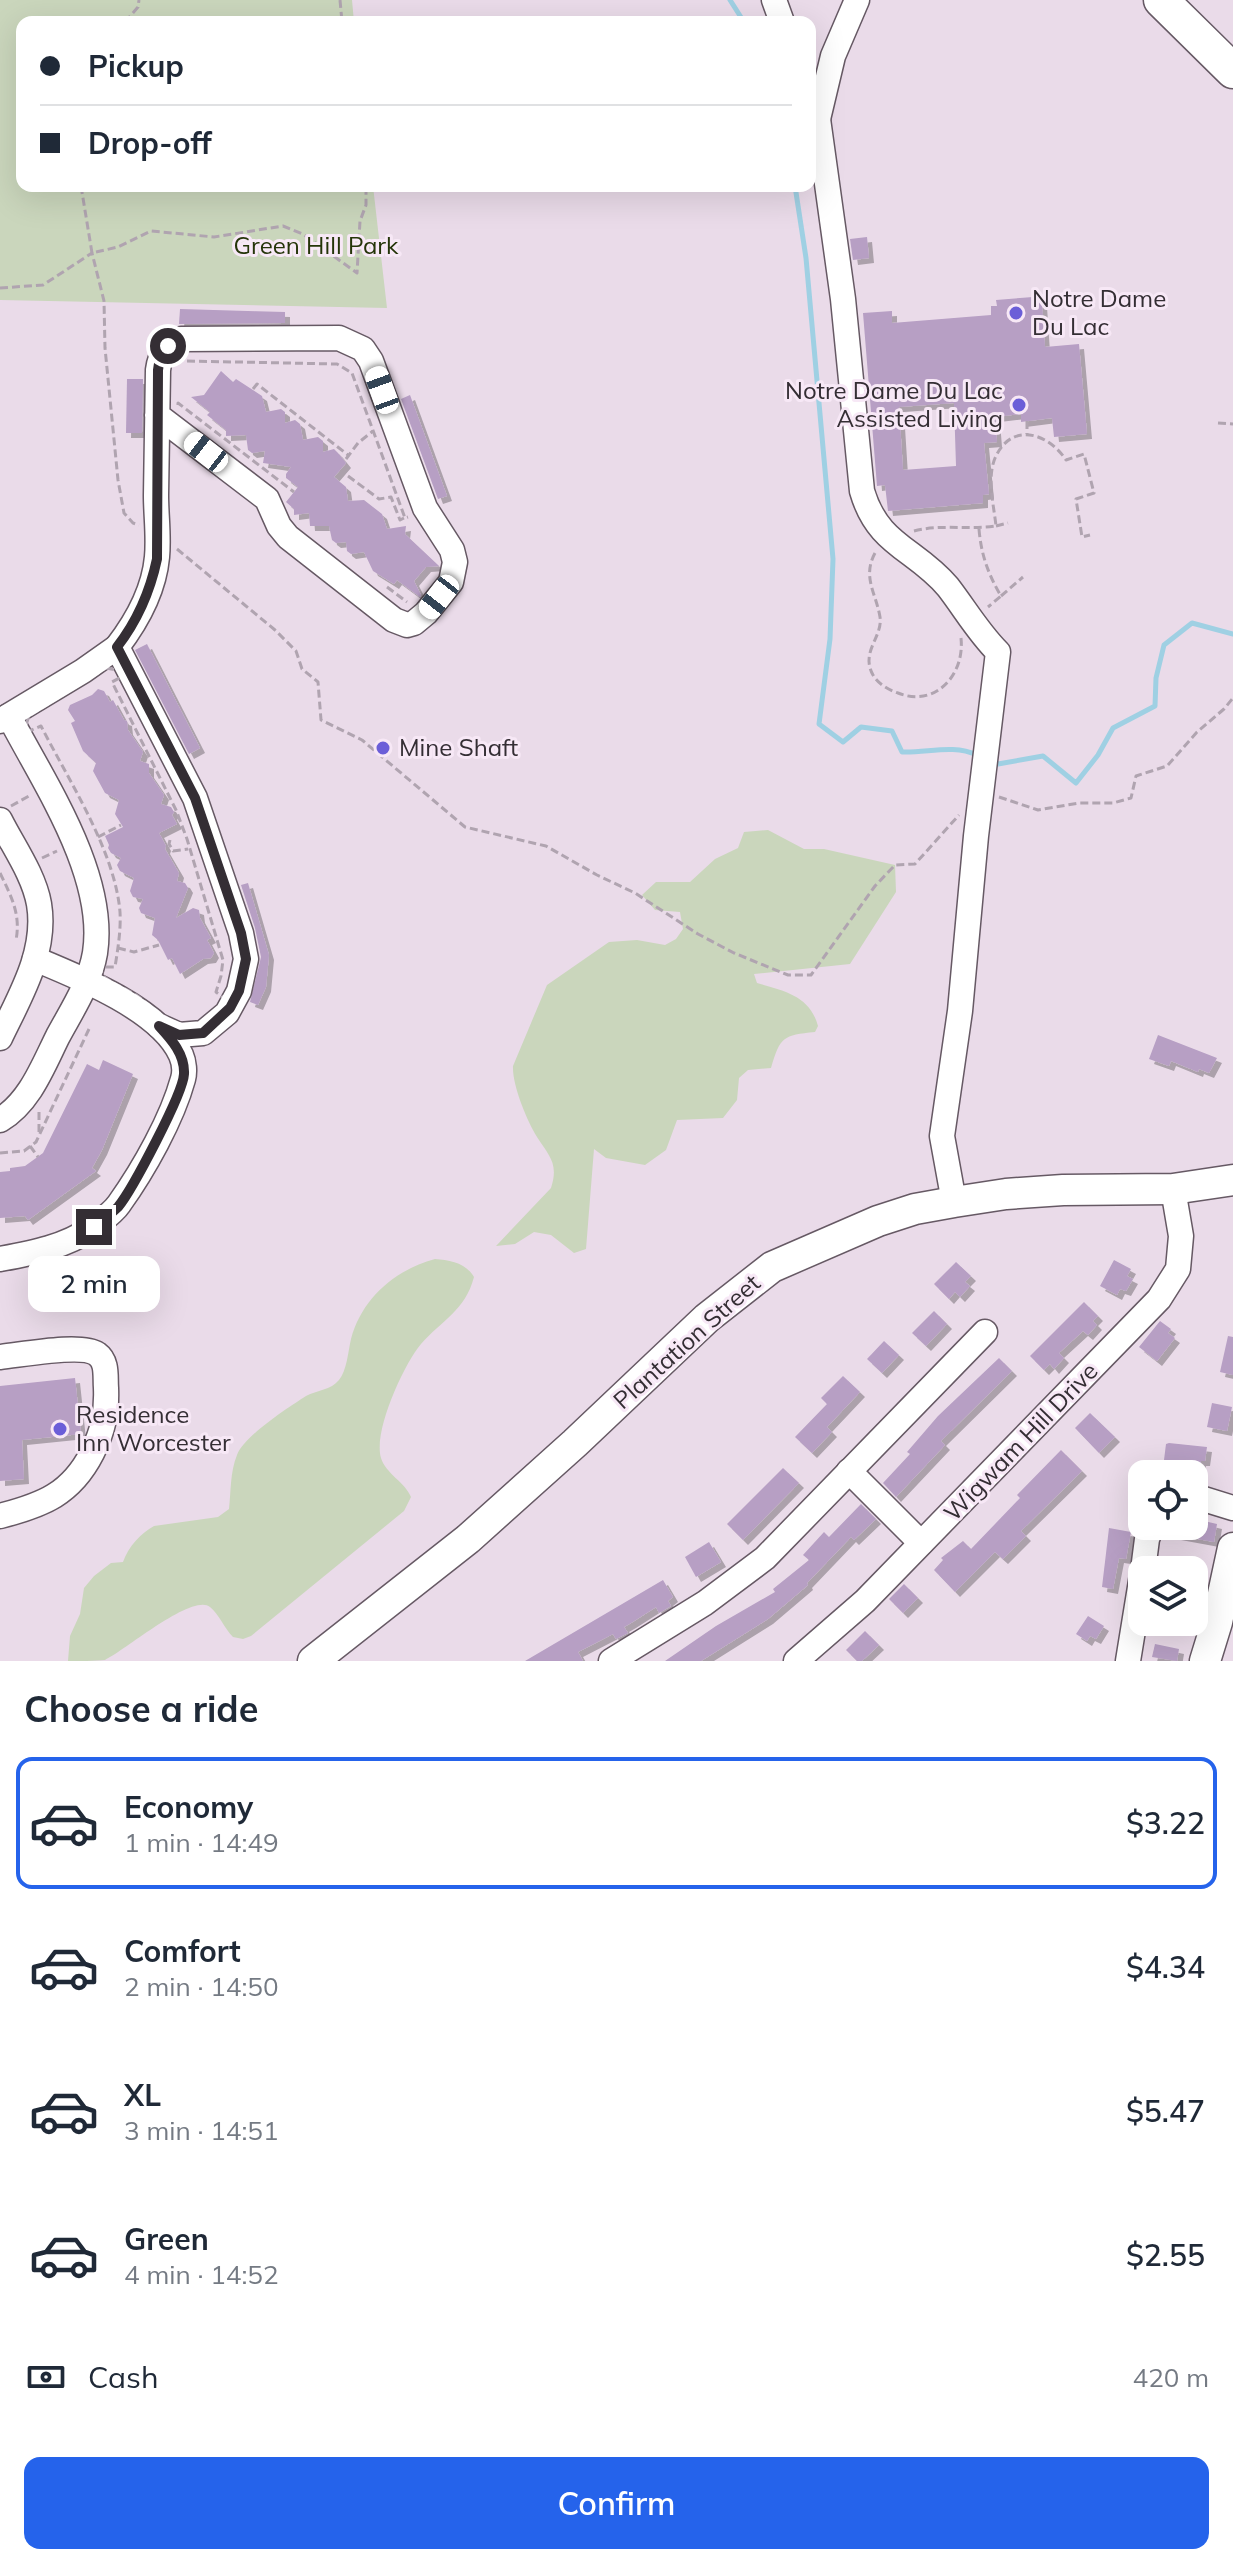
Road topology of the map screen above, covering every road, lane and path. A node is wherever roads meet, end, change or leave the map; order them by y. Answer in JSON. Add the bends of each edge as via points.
{"nodes":[{"id":1,"x":857,"y":0,"type":"edge"},
{"id":2,"x":1161,"y":0,"type":"edge"},
{"id":3,"x":1233,"y":71,"type":"edge"},
{"id":4,"x":816,"y":104,"type":"edge"},
{"id":5,"x":816,"y":123,"type":"edge"},
{"id":6,"x":82,"y":192,"type":"edge"},
{"id":7,"x":366,"y":192,"type":"edge"},
{"id":8,"x":92,"y":253,"type":"junction"},
{"id":9,"x":0,"y":288,"type":"edge"},
{"id":10,"x":187,"y":361,"type":"dead end"},
{"id":11,"x":253,"y":389,"type":"dead end"},
{"id":12,"x":157,"y":415,"type":"junction"},
{"id":13,"x":1027,"y":421,"type":"dead end"},
{"id":14,"x":1218,"y":423,"type":"dead end"},
{"id":15,"x":1233,"y":424,"type":"edge"},
{"id":16,"x":373,"y":431,"type":"junction"},
{"id":17,"x":1027,"y":434,"type":"junction"},
{"id":18,"x":348,"y":476,"type":"dead end"},
{"id":19,"x":415,"y":514,"type":"dead end"},
{"id":20,"x":405,"y":518,"type":"junction"},
{"id":21,"x":1008,"y":523,"type":"dead end"},
{"id":22,"x":996,"y":526,"type":"junction"},
{"id":23,"x":979,"y":529,"type":"junction"},
{"id":24,"x":158,"y":531,"type":"junction"},
{"id":25,"x":1090,"y":535,"type":"dead end"},
{"id":26,"x":889,"y":537,"type":"junction"},
{"id":27,"x":1023,"y":577,"type":"dead end"},
{"id":28,"x":1001,"y":596,"type":"junction"},
{"id":29,"x":970,"y":621,"type":"junction"},
{"id":30,"x":117,"y":647,"type":"junction"},
{"id":31,"x":1233,"y":698,"type":"edge"},
{"id":32,"x":4,"y":719,"type":"edge"},
{"id":33,"x":981,"y":791,"type":"junction"},
{"id":34,"x":27,"y":797,"type":"dead end"},
{"id":35,"x":18,"y":802,"type":"dead end"},
{"id":36,"x":0,"y":820,"type":"edge"},
{"id":37,"x":121,"y":825,"type":"dead end"},
{"id":38,"x":98,"y":837,"type":"junction"},
{"id":39,"x":170,"y":840,"type":"dead end"},
{"id":40,"x":190,"y":849,"type":"junction"},
{"id":41,"x":55,"y":851,"type":"dead end"},
{"id":42,"x":45,"y":856,"type":"dead end"},
{"id":43,"x":0,"y":873,"type":"edge"},
{"id":44,"x":16,"y":940,"type":"dead end"},
{"id":45,"x":159,"y":945,"type":"dead end"},
{"id":46,"x":118,"y":948,"type":"junction"},
{"id":47,"x":35,"y":959,"type":"junction"},
{"id":48,"x":87,"y":982,"type":"junction"},
{"id":49,"x":159,"y":1026,"type":"junction"},
{"id":50,"x":89,"y":1029,"type":"dead end"},
{"id":51,"x":0,"y":1038,"type":"edge"},
{"id":52,"x":51,"y":1112,"type":"junction"},
{"id":53,"x":3,"y":1113,"type":"edge"},
{"id":54,"x":38,"y":1137,"type":"junction"},
{"id":55,"x":30,"y":1146,"type":"junction"},
{"id":56,"x":0,"y":1151,"type":"edge"},
{"id":57,"x":38,"y":1157,"type":"dead end"},
{"id":58,"x":1233,"y":1180,"type":"edge"},
{"id":59,"x":1173,"y":1189,"type":"junction"},
{"id":60,"x":954,"y":1202,"type":"junction"},
{"id":61,"x":0,"y":1259,"type":"edge"},
{"id":62,"x":985,"y":1332,"type":"dead end"},
{"id":63,"x":0,"y":1357,"type":"edge"},
{"id":64,"x":849,"y":1471,"type":"junction"},
{"id":65,"x":1208,"y":1500,"type":"edge"},
{"id":66,"x":1233,"y":1508,"type":"edge"},
{"id":67,"x":0,"y":1516,"type":"edge"},
{"id":68,"x":921,"y":1543,"type":"junction"},
{"id":69,"x":1233,"y":1548,"type":"edge"},
{"id":70,"x":1132,"y":1636,"type":"edge"},
{"id":71,"x":313,"y":1661,"type":"edge"},
{"id":72,"x":611,"y":1661,"type":"edge"},
{"id":73,"x":796,"y":1661,"type":"edge"},
{"id":74,"x":1128,"y":1661,"type":"edge"},
{"id":75,"x":1205,"y":1661,"type":"edge"}],
"edges":[{"from":1,"to":4,"type":"street"},
{"from":2,"to":3,"type":"highway"},
{"from":5,"to":26,"type":"street","via":[[843,299],[862,491],[874,522]]},
{"from":6,"to":8,"type":"path"},
{"from":7,"to":8,"type":"path","via":[[357,273],[283,226],[214,237],[151,231]]},
{"from":8,"to":9,"type":"path","via":[[43,285]]},
{"from":8,"to":24,"type":"path","via":[[104,301],[114,451],[124,513],[133,523]]},
{"from":10,"to":16,"type":"path","via":[[337,364],[352,373]]},
{"from":11,"to":16,"type":"path","via":[[257,384],[347,457]]},
{"from":12,"to":12,"type":"street","via":[[160,357],[181,339],[339,338],[363,349],[425,508],[452,550],[451,582],[414,623],[394,620],[288,537],[267,499]]},
{"from":12,"to":24,"type":"street"},
{"from":13,"to":17,"type":"path"},
{"from":14,"to":15,"type":"path"},
{"from":16,"to":20,"type":"path"},
{"from":17,"to":22,"type":"path","via":[[1009,441],[996,456]]},
{"from":17,"to":25,"type":"path","via":[[1046,438],[1066,460],[1084,454],[1094,493],[1076,499],[1082,537]]},
{"from":18,"to":20,"type":"path","via":[[379,499],[391,497],[400,520]]},
{"from":19,"to":20,"type":"path"},
{"from":21,"to":22,"type":"path"},
{"from":22,"to":23,"type":"path"},
{"from":23,"to":26,"type":"path","via":[[932,526]]},
{"from":23,"to":28,"type":"path","via":[[981,550]]},
{"from":24,"to":30,"type":"street","via":[[151,586]]},
{"from":24,"to":33,"type":"path","via":[[296,651],[302,669],[318,682],[321,720],[362,740],[465,827],[546,846],[698,934],[788,975],[811,975],[875,886],[895,865],[915,864]]},
{"from":26,"to":29,"type":"street","via":[[930,568]]},
{"from":26,"to":29,"type":"path","via":[[873,556],[868,573],[881,623],[869,661],[874,676],[888,690],[907,697],[933,695],[958,667],[960,636]]},
{"from":27,"to":28,"type":"path"},
{"from":28,"to":29,"type":"path"},
{"from":29,"to":33,"type":"street","via":[[998,652]]},
{"from":30,"to":32,"type":"street"},
{"from":30,"to":49,"type":"street","via":[[195,798],[246,959],[230,1008],[203,1033],[179,1035]]},
{"from":31,"to":33,"type":"path","via":[[1167,766],[1136,776],[1131,798],[1038,810]]},
{"from":32,"to":48,"type":"street","via":[[73,839],[90,882],[96,937]]},
{"from":33,"to":60,"type":"street","via":[[942,1136]]},
{"from":34,"to":35,"type":"path"},
{"from":36,"to":47,"type":"street","via":[[39,902]]},
{"from":37,"to":38,"type":"path"},
{"from":38,"to":40,"type":"path","via":[[41,726],[29,731],[26,725],[29,716],[111,668],[123,676],[112,682]]},
{"from":38,"to":46,"type":"path","via":[[117,890]]},
{"from":39,"to":40,"type":"path","via":[[173,851]]},
{"from":40,"to":46,"type":"path","via":[[221,950],[216,992],[224,996],[224,1005],[197,1024],[175,1024],[103,976],[100,967],[115,967]]},
{"from":41,"to":42,"type":"path"},
{"from":43,"to":44,"type":"path","via":[[15,904]]},
{"from":45,"to":46,"type":"path","via":[[134,952]]},
{"from":47,"to":48,"type":"street"},
{"from":47,"to":51,"type":"street"},
{"from":48,"to":49,"type":"street"},
{"from":48,"to":53,"type":"street","via":[[36,1079],[21,1102]]},
{"from":49,"to":61,"type":"street","via":[[182,1058],[185,1076],[118,1207],[77,1238]]},
{"from":50,"to":52,"type":"path"},
{"from":52,"to":54,"type":"path"},
{"from":52,"to":54,"type":"path","via":[[38,1106]]},
{"from":54,"to":55,"type":"path"},
{"from":55,"to":56,"type":"path"},
{"from":55,"to":57,"type":"path"},
{"from":58,"to":59,"type":"main road","name":"Plantation Street"},
{"from":59,"to":60,"type":"main road","name":"Plantation Street","via":[[1048,1191]]},
{"from":59,"to":68,"type":"street","name":"Wigwam Hill Drive","via":[[1181,1236],[1178,1269],[1159,1299]]},
{"from":60,"to":71,"type":"main road","name":"Plantation Street","via":[[878,1221],[772,1267],[707,1318],[468,1539]]},
{"from":62,"to":64,"type":"street"},
{"from":63,"to":67,"type":"street","via":[[87,1350],[104,1364],[106,1402],[102,1434],[73,1482],[48,1500]]},
{"from":64,"to":68,"type":"street"},
{"from":64,"to":72,"type":"street","via":[[737,1581]]},
{"from":65,"to":66,"type":"street"},
{"from":68,"to":73,"type":"street","name":"Wigwam Hill Drive","via":[[848,1618]]},
{"from":69,"to":75,"type":"main road"},
{"from":70,"to":74,"type":"street"}]}
